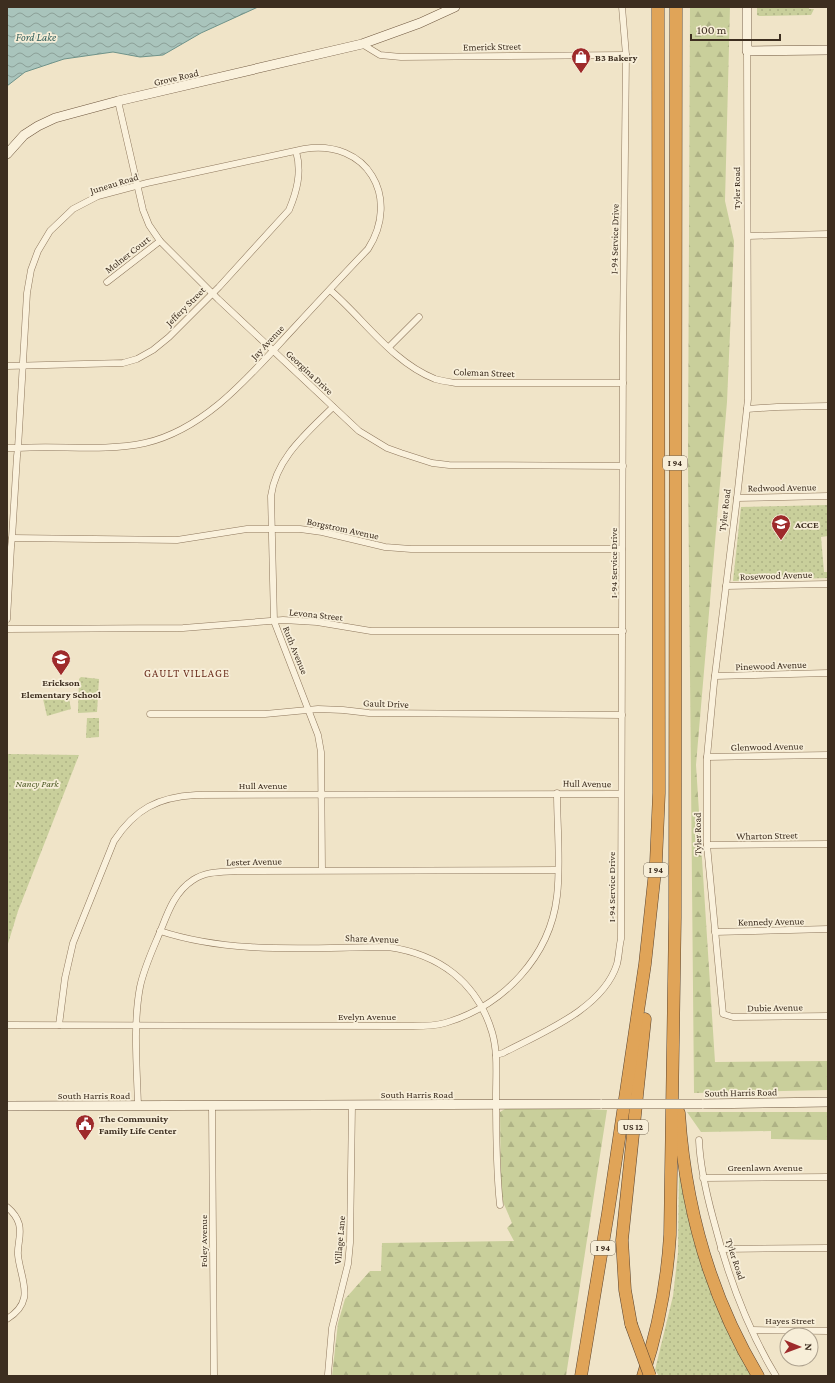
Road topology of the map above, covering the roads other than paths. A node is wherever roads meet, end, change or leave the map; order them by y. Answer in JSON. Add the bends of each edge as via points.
{"nodes":[{"id":1,"x":455,"y":7,"type":"edge"},
{"id":2,"x":622,"y":7,"type":"edge"},
{"id":3,"x":658,"y":7,"type":"edge"},
{"id":4,"x":676,"y":7,"type":"edge"},
{"id":5,"x":747,"y":7,"type":"edge"},
{"id":6,"x":362,"y":44,"type":"junction"},
{"id":7,"x":828,"y":50,"type":"edge"},
{"id":8,"x":747,"y":51,"type":"junction"},
{"id":9,"x":626,"y":55,"type":"junction"},
{"id":10,"x":118,"y":101,"type":"junction"},
{"id":11,"x":296,"y":151,"type":"junction"},
{"id":12,"x":7,"y":154,"type":"edge"},
{"id":13,"x":138,"y":185,"type":"junction"},
{"id":14,"x":828,"y":234,"type":"edge"},
{"id":15,"x":748,"y":236,"type":"junction"},
{"id":16,"x":160,"y":241,"type":"junction"},
{"id":17,"x":106,"y":282,"type":"dead end"},
{"id":18,"x":330,"y":290,"type":"junction"},
{"id":19,"x":212,"y":293,"type":"junction"},
{"id":20,"x":419,"y":317,"type":"dead end"},
{"id":21,"x":390,"y":347,"type":"junction"},
{"id":22,"x":273,"y":350,"type":"junction"},
{"id":23,"x":7,"y":366,"type":"edge"},
{"id":24,"x":23,"y":366,"type":"junction"},
{"id":25,"x":623,"y":383,"type":"junction"},
{"id":26,"x":828,"y":406,"type":"edge"},
{"id":27,"x":333,"y":407,"type":"junction"},
{"id":28,"x":747,"y":410,"type":"junction"},
{"id":29,"x":7,"y":448,"type":"edge"},
{"id":30,"x":18,"y":448,"type":"junction"},
{"id":31,"x":623,"y":466,"type":"junction"},
{"id":32,"x":828,"y":496,"type":"edge"},
{"id":33,"x":737,"y":498,"type":"junction"},
{"id":34,"x":271,"y":528,"type":"junction"},
{"id":35,"x":12,"y":538,"type":"junction"},
{"id":36,"x":622,"y":549,"type":"junction"},
{"id":37,"x":828,"y":584,"type":"edge"},
{"id":38,"x":726,"y":586,"type":"junction"},
{"id":39,"x":7,"y":619,"type":"edge"},
{"id":40,"x":274,"y":621,"type":"junction"},
{"id":41,"x":7,"y":630,"type":"edge"},
{"id":42,"x":623,"y":631,"type":"junction"},
{"id":43,"x":828,"y":673,"type":"edge"},
{"id":44,"x":715,"y":676,"type":"junction"},
{"id":45,"x":310,"y":710,"type":"junction"},
{"id":46,"x":150,"y":714,"type":"dead end"},
{"id":47,"x":622,"y":716,"type":"junction"},
{"id":48,"x":828,"y":755,"type":"edge"},
{"id":49,"x":707,"y":757,"type":"junction"},
{"id":50,"x":557,"y":793,"type":"junction"},
{"id":51,"x":321,"y":794,"type":"junction"},
{"id":52,"x":621,"y":794,"type":"junction"},
{"id":53,"x":828,"y":844,"type":"edge"},
{"id":54,"x":707,"y":845,"type":"junction"},
{"id":55,"x":322,"y":870,"type":"junction"},
{"id":56,"x":558,"y":870,"type":"junction"},
{"id":57,"x":828,"y":930,"type":"edge"},
{"id":58,"x":160,"y":931,"type":"junction"},
{"id":59,"x":715,"y":932,"type":"junction"},
{"id":60,"x":645,"y":964,"type":"junction"},
{"id":61,"x":481,"y":1007,"type":"junction"},
{"id":62,"x":723,"y":1014,"type":"joint"},
{"id":63,"x":828,"y":1016,"type":"edge"},
{"id":64,"x":7,"y":1025,"type":"edge"},
{"id":65,"x":59,"y":1025,"type":"junction"},
{"id":66,"x":137,"y":1026,"type":"junction"},
{"id":67,"x":496,"y":1055,"type":"junction"},
{"id":68,"x":672,"y":1080,"type":"junction"},
{"id":69,"x":828,"y":1102,"type":"edge"},
{"id":70,"x":352,"y":1105,"type":"junction"},
{"id":71,"x":496,"y":1105,"type":"junction"},
{"id":72,"x":7,"y":1106,"type":"edge"},
{"id":73,"x":138,"y":1106,"type":"junction"},
{"id":74,"x":212,"y":1106,"type":"junction"},
{"id":75,"x":699,"y":1140,"type":"dead end"},
{"id":76,"x":828,"y":1177,"type":"edge"},
{"id":77,"x":702,"y":1178,"type":"junction"},
{"id":78,"x":500,"y":1205,"type":"dead end"},
{"id":79,"x":7,"y":1207,"type":"edge"},
{"id":80,"x":828,"y":1248,"type":"edge"},
{"id":81,"x":721,"y":1249,"type":"junction"},
{"id":82,"x":7,"y":1319,"type":"edge"},
{"id":83,"x":752,"y":1330,"type":"junction"},
{"id":84,"x":828,"y":1331,"type":"edge"},
{"id":85,"x":328,"y":1374,"type":"dead end"},
{"id":86,"x":214,"y":1376,"type":"edge"},
{"id":87,"x":581,"y":1376,"type":"edge"},
{"id":88,"x":643,"y":1376,"type":"edge"},
{"id":89,"x":650,"y":1376,"type":"edge"},
{"id":90,"x":758,"y":1376,"type":"edge"},
{"id":91,"x":776,"y":1376,"type":"edge"}],
"edges":[{"from":1,"to":6,"type":"main road","name":"Grove Road"},
{"from":2,"to":9,"type":"street","name":"I-94 Service Drive"},
{"from":3,"to":60,"type":"highway","number":"I 94","via":[[659,793],[656,862]]},
{"from":4,"to":68,"type":"highway","number":"I 94","via":[[675,894]]},
{"from":5,"to":8,"type":"main road","name":"Tyler Road"},
{"from":6,"to":9,"type":"street","name":"Emerick Street","via":[[380,55],[401,57]]},
{"from":6,"to":10,"type":"main road","name":"Grove Road"},
{"from":7,"to":8,"type":"main road"},
{"from":8,"to":15,"type":"street","name":"Tyler Road"},
{"from":9,"to":25,"type":"street","name":"I-94 Service Drive"},
{"from":10,"to":12,"type":"main road","name":"Grove Road","via":[[55,118],[38,126],[24,135]]},
{"from":10,"to":13,"type":"street","name":"Georgina Drive"},
{"from":11,"to":13,"type":"street","name":"Juneau Road"},
{"from":11,"to":18,"type":"street","name":"Jay Avenue","via":[[315,147],[335,149],[356,159],[369,170],[378,186],[382,216],[378,235]]},
{"from":11,"to":19,"type":"street","name":"Jeffery Street","via":[[300,175],[296,195],[289,210]]},
{"from":13,"to":16,"type":"street","name":"Georgina Drive","via":[[149,225]]},
{"from":13,"to":24,"type":"street","name":"Juneau Road","via":[[98,196],[84,203],[73,209],[50,231],[38,251],[31,270],[27,293]]},
{"from":14,"to":15,"type":"street"},
{"from":15,"to":28,"type":"street","name":"Tyler Road"},
{"from":16,"to":17,"type":"street","name":"Molner Court"},
{"from":16,"to":19,"type":"street","name":"Georgina Drive"},
{"from":18,"to":21,"type":"street","name":"Coleman Street"},
{"from":18,"to":22,"type":"street","name":"Jay Avenue"},
{"from":19,"to":22,"type":"street","name":"Georgina Drive"},
{"from":19,"to":24,"type":"street","name":"Jeffery Street","via":[[169,338],[136,359],[123,363]]},
{"from":20,"to":21,"type":"street"},
{"from":21,"to":25,"type":"street","name":"Coleman Street","via":[[415,369],[436,379],[456,383]]},
{"from":22,"to":27,"type":"street","name":"Georgina Drive"},
{"from":22,"to":30,"type":"street","name":"Jay Avenue","via":[[247,378],[208,413],[168,436],[144,443],[101,448]]},
{"from":23,"to":24,"type":"street","name":"Jeffery Street"},
{"from":24,"to":30,"type":"street","name":"Juneau Road"},
{"from":25,"to":31,"type":"street","name":"I-94 Service Drive"},
{"from":26,"to":28,"type":"street"},
{"from":27,"to":31,"type":"street","name":"Georgina Drive","via":[[359,431],[387,448],[432,463],[467,466]]},
{"from":27,"to":34,"type":"street","name":"Ruth Avenue","via":[[287,454],[278,469],[272,483]]},
{"from":28,"to":33,"type":"street","name":"Tyler Road"},
{"from":29,"to":30,"type":"street","name":"Jay Avenue"},
{"from":30,"to":35,"type":"street","name":"Juneau Road"},
{"from":31,"to":36,"type":"street","name":"I-94 Service Drive"},
{"from":32,"to":33,"type":"street","name":"Redwood Avenue"},
{"from":33,"to":38,"type":"street","name":"Tyler Road"},
{"from":34,"to":35,"type":"street","name":"Borgstrom Avenue","via":[[247,529],[177,540]]},
{"from":34,"to":36,"type":"street","name":"Borgstrom Avenue","via":[[322,532],[385,547],[411,549]]},
{"from":34,"to":40,"type":"street","name":"Ruth Avenue"},
{"from":35,"to":39,"type":"street","name":"Juneau Road"},
{"from":36,"to":42,"type":"street","name":"I-94 Service Drive"},
{"from":37,"to":38,"type":"street","name":"Rosewood Avenue"},
{"from":38,"to":44,"type":"street","name":"Tyler Road"},
{"from":40,"to":41,"type":"street","name":"Levona Street","via":[[183,628]]},
{"from":40,"to":42,"type":"street","name":"Levona Street","via":[[317,622],[371,631]]},
{"from":40,"to":45,"type":"street","name":"Ruth Avenue"},
{"from":42,"to":47,"type":"street","name":"I-94 Service Drive"},
{"from":43,"to":44,"type":"street","name":"Pinewood Avenue"},
{"from":44,"to":49,"type":"street","name":"Tyler Road"},
{"from":45,"to":46,"type":"street","name":"Gault Drive","via":[[265,714]]},
{"from":45,"to":47,"type":"street","name":"Gault Drive","via":[[454,715]]},
{"from":45,"to":51,"type":"street","name":"Ruth Avenue","via":[[321,752]]},
{"from":47,"to":52,"type":"street","name":"I-94 Service Drive"},
{"from":48,"to":49,"type":"street","name":"Glenwood Avenue"},
{"from":49,"to":54,"type":"street","name":"Tyler Road"},
{"from":50,"to":51,"type":"street","name":"Hull Avenue"},
{"from":50,"to":52,"type":"street","name":"Hull Avenue"},
{"from":50,"to":56,"type":"street","name":"Evelyn Avenue"},
{"from":51,"to":55,"type":"street","name":"Ruth Avenue"},
{"from":51,"to":65,"type":"street","name":"Hull Avenue","via":[[176,796],[153,803],[136,814],[114,841],[73,943]]},
{"from":52,"to":67,"type":"street","name":"I-94 Service Drive","via":[[622,910],[617,964],[601,992],[578,1012]]},
{"from":53,"to":54,"type":"street","name":"Wharton Street"},
{"from":54,"to":59,"type":"street","name":"Tyler Road"},
{"from":55,"to":56,"type":"street","name":"Lester Avenue"},
{"from":55,"to":58,"type":"street","name":"Lester Avenue","via":[[210,873],[193,880],[180,890]]},
{"from":56,"to":61,"type":"street","name":"Evelyn Avenue","via":[[554,915],[546,937],[530,966],[508,990]]},
{"from":57,"to":59,"type":"street","name":"Kennedy Avenue"},
{"from":58,"to":61,"type":"street","name":"Share Avenue","via":[[229,946],[388,947],[408,950],[426,956],[448,969],[470,988]]},
{"from":58,"to":66,"type":"street","name":"Lester Avenue","via":[[140,987]]},
{"from":59,"to":62,"type":"street","name":"Tyler Road"},
{"from":60,"to":87,"type":"highway","number":"I 94"},
{"from":60,"to":89,"type":"highway","number":"US 12","bridge":true,"via":[[649,985],[622,1240],[624,1290],[631,1324]]},
{"from":61,"to":66,"type":"street","name":"Evelyn Avenue","via":[[444,1023],[424,1025]]},
{"from":61,"to":67,"type":"street","name":"Share Avenue","via":[[492,1032]]},
{"from":62,"to":63,"type":"street","name":"Dubie Avenue","via":[[733,1017]]},
{"from":64,"to":65,"type":"street","name":"Evelyn Avenue"},
{"from":65,"to":66,"type":"street","name":"Evelyn Avenue"},
{"from":66,"to":73,"type":"street","name":"Lester Avenue"},
{"from":67,"to":71,"type":"street","name":"Share Avenue"},
{"from":68,"to":88,"type":"highway","number":"I 94","via":[[669,1263],[658,1322]]},
{"from":68,"to":90,"type":"highway","via":[[678,1100],[684,1172],[698,1235],[720,1298]]},
{"from":69,"to":71,"type":"main road","name":"South Harris Road","bridge":true},
{"from":70,"to":71,"type":"main road","name":"South Harris Road"},
{"from":70,"to":74,"type":"main road","name":"South Harris Road"},
{"from":70,"to":85,"type":"street","name":"Village Lane","via":[[350,1243],[332,1328]]},
{"from":71,"to":78,"type":"street","name":"Share Avenue","via":[[496,1172]]},
{"from":72,"to":73,"type":"main road","name":"South Harris Road"},
{"from":73,"to":74,"type":"main road","name":"South Harris Road"},
{"from":74,"to":86,"type":"street","name":"Foley Avenue"},
{"from":75,"to":77,"type":"street","name":"Tyler Road"},
{"from":76,"to":77,"type":"street","name":"Greenlawn Avenue"},
{"from":77,"to":81,"type":"street","name":"Tyler Road"},
{"from":79,"to":82,"type":"street","via":[[16,1216],[20,1225],[18,1255],[24,1298],[21,1307]]},
{"from":80,"to":81,"type":"street"},
{"from":81,"to":83,"type":"street","name":"Tyler Road","via":[[734,1289]]},
{"from":83,"to":84,"type":"street","name":"Hayes Street"},
{"from":83,"to":91,"type":"street","name":"Tyler Road"}]}
